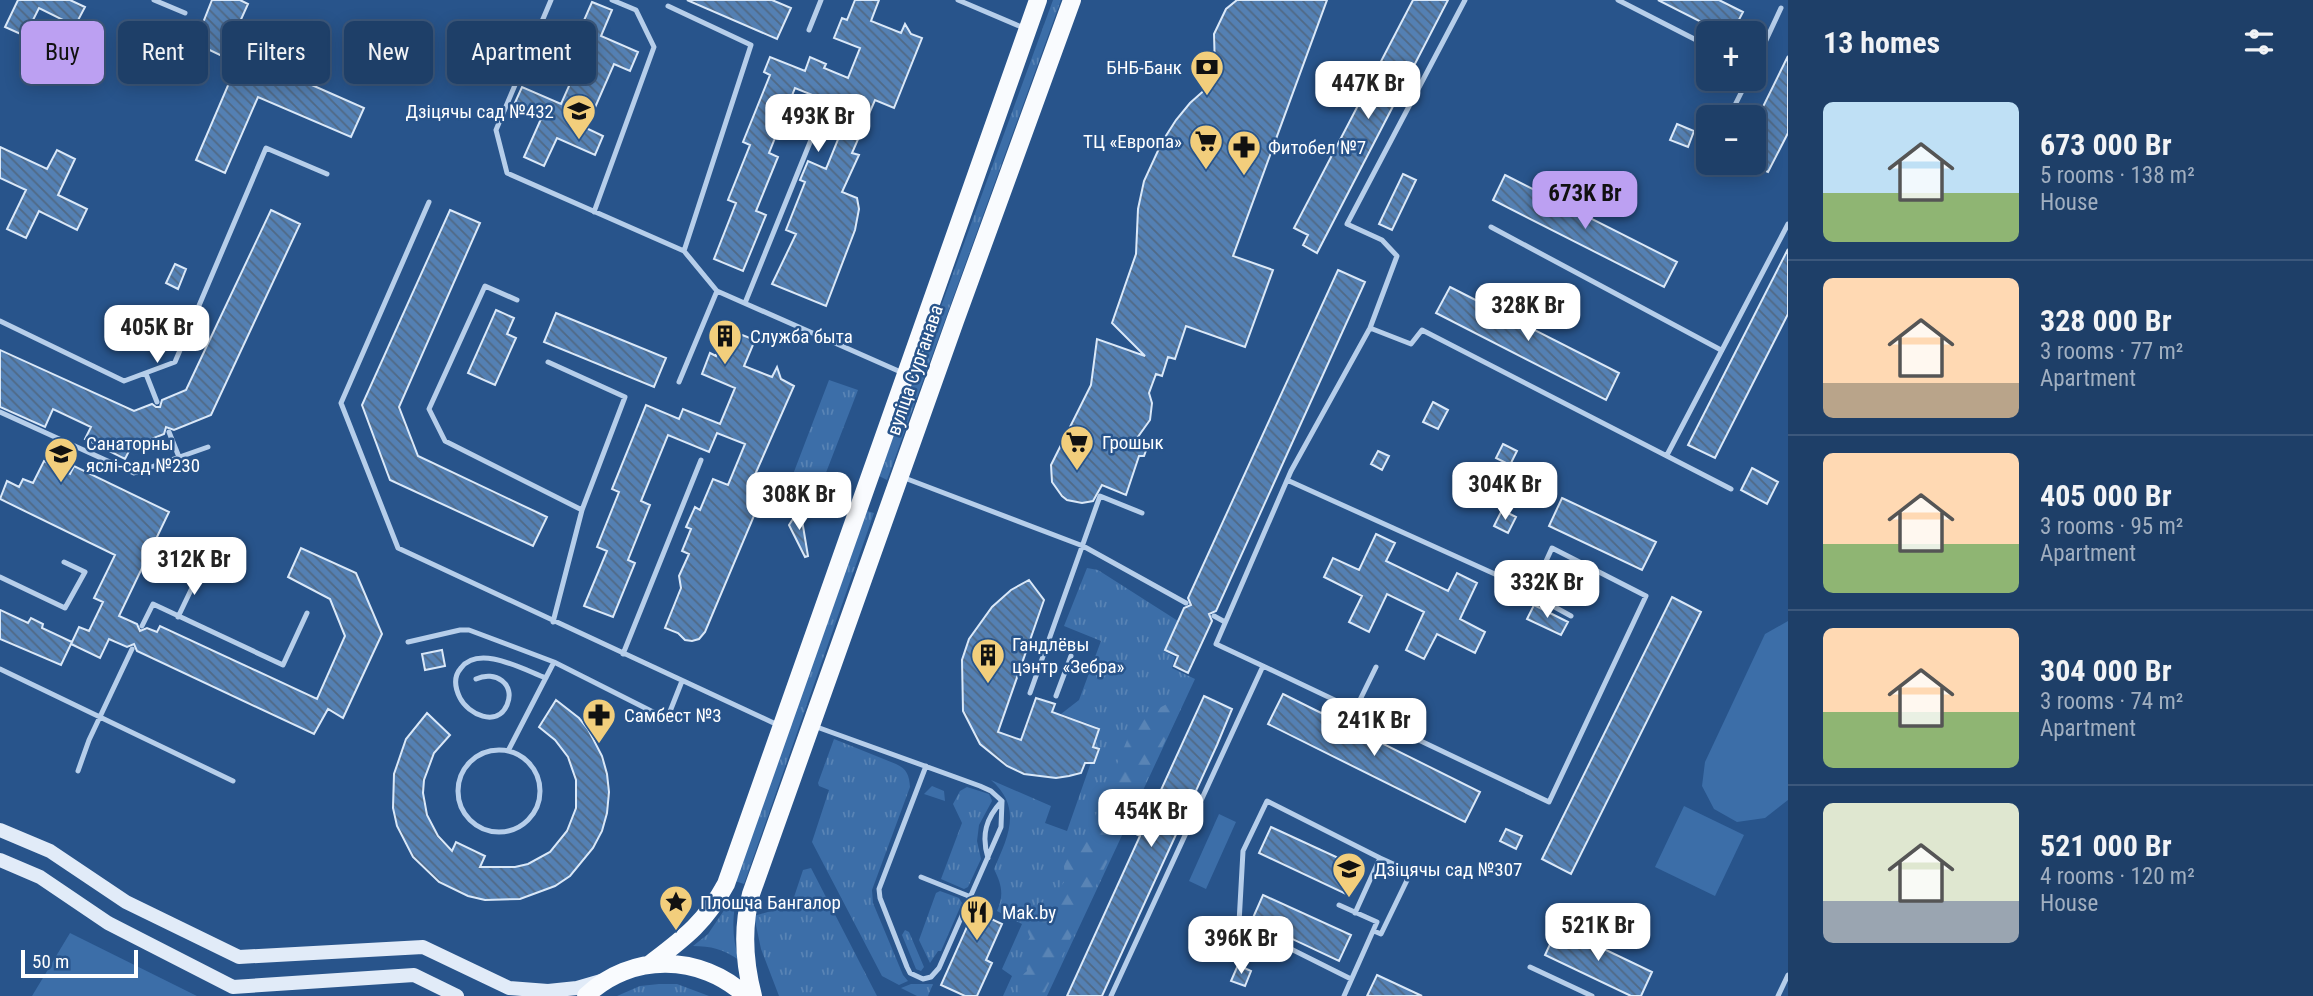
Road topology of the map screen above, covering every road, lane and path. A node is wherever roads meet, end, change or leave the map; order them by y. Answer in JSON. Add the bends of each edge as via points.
{"nodes":[{"id":1,"x":154,"y":0,"type":"edge"},
{"id":2,"x":551,"y":0,"type":"edge"},
{"id":3,"x":612,"y":0,"type":"edge"},
{"id":4,"x":821,"y":0,"type":"edge"},
{"id":5,"x":958,"y":0,"type":"edge"},
{"id":6,"x":1038,"y":0,"type":"edge"},
{"id":7,"x":1072,"y":0,"type":"edge"},
{"id":8,"x":1465,"y":0,"type":"edge"},
{"id":9,"x":1618,"y":0,"type":"edge"},
{"id":10,"x":668,"y":6,"type":"dead end"},
{"id":11,"x":1781,"y":8,"type":"dead end"},
{"id":12,"x":185,"y":13,"type":"dead end"},
{"id":13,"x":1027,"y":29,"type":"junction"},
{"id":14,"x":809,"y":30,"type":"dead end"},
{"id":15,"x":1696,"y":40,"type":"edge"},
{"id":16,"x":1766,"y":40,"type":"edge"},
{"id":17,"x":815,"y":130,"type":"dead end"},
{"id":18,"x":327,"y":174,"type":"dead end"},
{"id":19,"x":429,"y":202,"type":"dead end"},
{"id":20,"x":594,"y":212,"type":"junction"},
{"id":21,"x":1788,"y":224,"type":"edge"},
{"id":22,"x":1491,"y":228,"type":"dead end"},
{"id":23,"x":684,"y":251,"type":"junction"},
{"id":24,"x":717,"y":291,"type":"junction"},
{"id":25,"x":517,"y":300,"type":"dead end"},
{"id":26,"x":745,"y":303,"type":"junction"},
{"id":27,"x":0,"y":321,"type":"edge"},
{"id":28,"x":1370,"y":328,"type":"junction"},
{"id":29,"x":1721,"y":350,"type":"junction"},
{"id":30,"x":548,"y":362,"type":"dead end"},
{"id":31,"x":146,"y":374,"type":"junction"},
{"id":32,"x":906,"y":374,"type":"junction"},
{"id":33,"x":678,"y":382,"type":"dead end"},
{"id":34,"x":157,"y":402,"type":"dead end"},
{"id":35,"x":0,"y":412,"type":"edge"},
{"id":36,"x":169,"y":432,"type":"dead end"},
{"id":37,"x":208,"y":447,"type":"dead end"},
{"id":38,"x":1667,"y":455,"type":"junction"},
{"id":39,"x":179,"y":457,"type":"junction"},
{"id":40,"x":701,"y":460,"type":"dead end"},
{"id":41,"x":900,"y":476,"type":"junction"},
{"id":42,"x":1287,"y":480,"type":"junction"},
{"id":43,"x":1731,"y":489,"type":"dead end"},
{"id":44,"x":582,"y":510,"type":"junction"},
{"id":45,"x":1142,"y":513,"type":"dead end"},
{"id":46,"x":1083,"y":546,"type":"junction"},
{"id":47,"x":64,"y":562,"type":"dead end"},
{"id":48,"x":202,"y":567,"type":"dead end"},
{"id":49,"x":1497,"y":575,"type":"dead end"},
{"id":50,"x":0,"y":577,"type":"edge"},
{"id":51,"x":1186,"y":603,"type":"dead end"},
{"id":52,"x":307,"y":613,"type":"dead end"},
{"id":53,"x":1214,"y":616,"type":"dead end"},
{"id":54,"x":178,"y":617,"type":"junction"},
{"id":55,"x":1571,"y":617,"type":"dead end"},
{"id":56,"x":553,"y":622,"type":"junction"},
{"id":57,"x":1225,"y":622,"type":"junction"},
{"id":58,"x":142,"y":626,"type":"dead end"},
{"id":59,"x":408,"y":642,"type":"dead end"},
{"id":60,"x":132,"y":649,"type":"dead end"},
{"id":61,"x":623,"y":654,"type":"junction"},
{"id":62,"x":1071,"y":656,"type":"dead end"},
{"id":63,"x":554,"y":662,"type":"junction"},
{"id":64,"x":1263,"y":666,"type":"junction"},
{"id":65,"x":1376,"y":667,"type":"dead end"},
{"id":66,"x":0,"y":669,"type":"edge"},
{"id":67,"x":546,"y":678,"type":"junction"},
{"id":68,"x":477,"y":679,"type":"dead end"},
{"id":69,"x":682,"y":681,"type":"junction"},
{"id":70,"x":1030,"y":693,"type":"dead end"},
{"id":71,"x":1056,"y":696,"type":"dead end"},
{"id":72,"x":1355,"y":710,"type":"junction"},
{"id":73,"x":100,"y":717,"type":"junction"},
{"id":74,"x":813,"y":725,"type":"junction"},
{"id":75,"x":783,"y":727,"type":"junction"},
{"id":76,"x":508,"y":751,"type":"junction"},
{"id":77,"x":926,"y":766,"type":"junction"},
{"id":78,"x":78,"y":771,"type":"dead end"},
{"id":79,"x":233,"y":781,"type":"dead end"},
{"id":80,"x":1002,"y":801,"type":"junction"},
{"id":81,"x":0,"y":830,"type":"edge"},
{"id":82,"x":1380,"y":858,"type":"junction"},
{"id":83,"x":988,"y":859,"type":"junction"},
{"id":84,"x":0,"y":860,"type":"edge"},
{"id":85,"x":921,"y":877,"type":"dead end"},
{"id":86,"x":971,"y":897,"type":"junction"},
{"id":87,"x":1339,"y":905,"type":"dead end"},
{"id":88,"x":1355,"y":913,"type":"junction"},
{"id":89,"x":1374,"y":931,"type":"junction"},
{"id":90,"x":650,"y":964,"type":"junction"},
{"id":91,"x":1530,"y":967,"type":"dead end"},
{"id":92,"x":1788,"y":975,"type":"edge"},
{"id":93,"x":1351,"y":979,"type":"junction"},
{"id":94,"x":606,"y":980,"type":"junction"},
{"id":95,"x":457,"y":996,"type":"edge"},
{"id":96,"x":586,"y":996,"type":"edge"},
{"id":97,"x":746,"y":996,"type":"edge"},
{"id":98,"x":754,"y":996,"type":"edge"},
{"id":99,"x":1111,"y":996,"type":"edge"},
{"id":100,"x":1344,"y":996,"type":"edge"},
{"id":101,"x":1592,"y":996,"type":"edge"},
{"id":102,"x":1778,"y":996,"type":"edge"}],
"edges":[{"from":1,"to":12,"type":"lane"},
{"from":2,"to":20,"type":"lane","via":[[496,131],[507,173]]},
{"from":3,"to":20,"type":"lane","via":[[636,10],[654,47]]},
{"from":4,"to":14,"type":"lane"},
{"from":5,"to":13,"type":"lane"},
{"from":6,"to":13,"type":"main road","name":"вуліца Сурганава"},
{"from":7,"to":41,"type":"main road","name":"вуліца Сурганава"},
{"from":8,"to":28,"type":"lane","via":[[1347,224],[1382,240],[1397,256]]},
{"from":9,"to":15,"type":"lane"},
{"from":10,"to":23,"type":"lane","via":[[751,45]]},
{"from":11,"to":16,"type":"lane"},
{"from":13,"to":32,"type":"main road","name":"вуліца Сурганава"},
{"from":17,"to":26,"type":"lane"},
{"from":18,"to":31,"type":"lane","via":[[266,148],[175,362]]},
{"from":19,"to":56,"type":"lane","via":[[341,403],[398,548]]},
{"from":20,"to":23,"type":"lane"},
{"from":21,"to":29,"type":"lane"},
{"from":22,"to":29,"type":"lane"},
{"from":23,"to":24,"type":"lane"},
{"from":24,"to":26,"type":"lane"},
{"from":24,"to":33,"type":"lane"},
{"from":25,"to":44,"type":"lane","via":[[485,286],[429,409],[445,442]]},
{"from":26,"to":32,"type":"lane"},
{"from":27,"to":31,"type":"lane","via":[[124,381]]},
{"from":28,"to":38,"type":"lane","via":[[1411,344],[1422,330]]},
{"from":28,"to":42,"type":"lane"},
{"from":29,"to":38,"type":"lane"},
{"from":30,"to":44,"type":"lane","via":[[625,397]]},
{"from":31,"to":34,"type":"lane"},
{"from":32,"to":75,"type":"main road","name":"вуліца Сурганава"},
{"from":35,"to":39,"type":"lane","via":[[134,473]]},
{"from":36,"to":39,"type":"lane"},
{"from":37,"to":39,"type":"lane"},
{"from":38,"to":43,"type":"lane"},
{"from":40,"to":61,"type":"lane"},
{"from":41,"to":46,"type":"lane"},
{"from":41,"to":74,"type":"main road","name":"вуліца Сурганава"},
{"from":42,"to":49,"type":"lane"},
{"from":42,"to":57,"type":"lane"},
{"from":44,"to":56,"type":"lane"},
{"from":45,"to":46,"type":"lane","via":[[1100,496]]},
{"from":46,"to":51,"type":"lane"},
{"from":46,"to":70,"type":"lane"},
{"from":47,"to":50,"type":"lane","via":[[85,572],[65,608]]},
{"from":48,"to":54,"type":"lane"},
{"from":52,"to":54,"type":"lane","via":[[283,665]]},
{"from":53,"to":57,"type":"lane"},
{"from":54,"to":58,"type":"lane","via":[[153,604]]},
{"from":55,"to":72,"type":"lane","via":[[1531,594],[1552,548],[1646,596],[1549,802]]},
{"from":56,"to":61,"type":"lane"},
{"from":57,"to":64,"type":"lane","via":[[1216,644]]},
{"from":59,"to":63,"type":"lane","via":[[469,630]]},
{"from":60,"to":73,"type":"lane"},
{"from":61,"to":69,"type":"lane"},
{"from":62,"to":71,"type":"lane"},
{"from":63,"to":67,"type":"lane"},
{"from":63,"to":69,"type":"lane","via":[[667,719]]},
{"from":64,"to":72,"type":"lane"},
{"from":64,"to":99,"type":"lane"},
{"from":65,"to":72,"type":"lane"},
{"from":66,"to":73,"type":"lane"},
{"from":67,"to":68,"type":"lane","via":[[494,658],[464,663],[455,682],[458,695],[466,709],[487,717],[501,712],[509,695],[500,678],[484,675]]},
{"from":67,"to":76,"type":"lane"},
{"from":69,"to":75,"type":"lane"},
{"from":73,"to":78,"type":"lane"},
{"from":73,"to":79,"type":"lane"},
{"from":74,"to":77,"type":"lane"},
{"from":74,"to":98,"type":"main road","name":"вуліца Сурганава","via":[[745,918],[747,967]]},
{"from":75,"to":90,"type":"main road","name":"вуліца Сурганава","via":[[714,906],[692,933]]},
{"from":76,"to":76,"type":"lane","via":[[521,756],[538,778],[538,806],[520,827],[493,832],[472,822],[462,810],[458,784],[471,761],[495,750]]},
{"from":77,"to":80,"type":"lane","via":[[991,790]]},
{"from":77,"to":86,"type":"lane","via":[[879,889],[910,973],[923,979],[937,972]]},
{"from":80,"to":83,"type":"lane","via":[[1001,827]]},
{"from":80,"to":83,"type":"lane","via":[[986,826]]},
{"from":81,"to":94,"type":"main road","via":[[50,850],[126,902],[239,957],[423,947],[509,988],[548,991]]},
{"from":82,"to":88,"type":"lane"},
{"from":82,"to":89,"type":"lane","via":[[1411,872],[1381,934]]},
{"from":82,"to":93,"type":"lane","via":[[1267,801],[1243,851],[1239,923]]},
{"from":83,"to":86,"type":"lane"},
{"from":84,"to":95,"type":"main road","via":[[40,877],[108,923],[233,987],[414,975]]},
{"from":85,"to":86,"type":"lane"},
{"from":87,"to":88,"type":"lane"},
{"from":88,"to":89,"type":"lane","via":[[1377,922]]},
{"from":89,"to":93,"type":"lane"},
{"from":90,"to":94,"type":"main road"},
{"from":90,"to":97,"type":"main road","via":[[690,965],[712,972]]},
{"from":91,"to":101,"type":"lane"},
{"from":92,"to":102,"type":"lane"},
{"from":93,"to":100,"type":"lane"},
{"from":94,"to":96,"type":"main road"}]}
